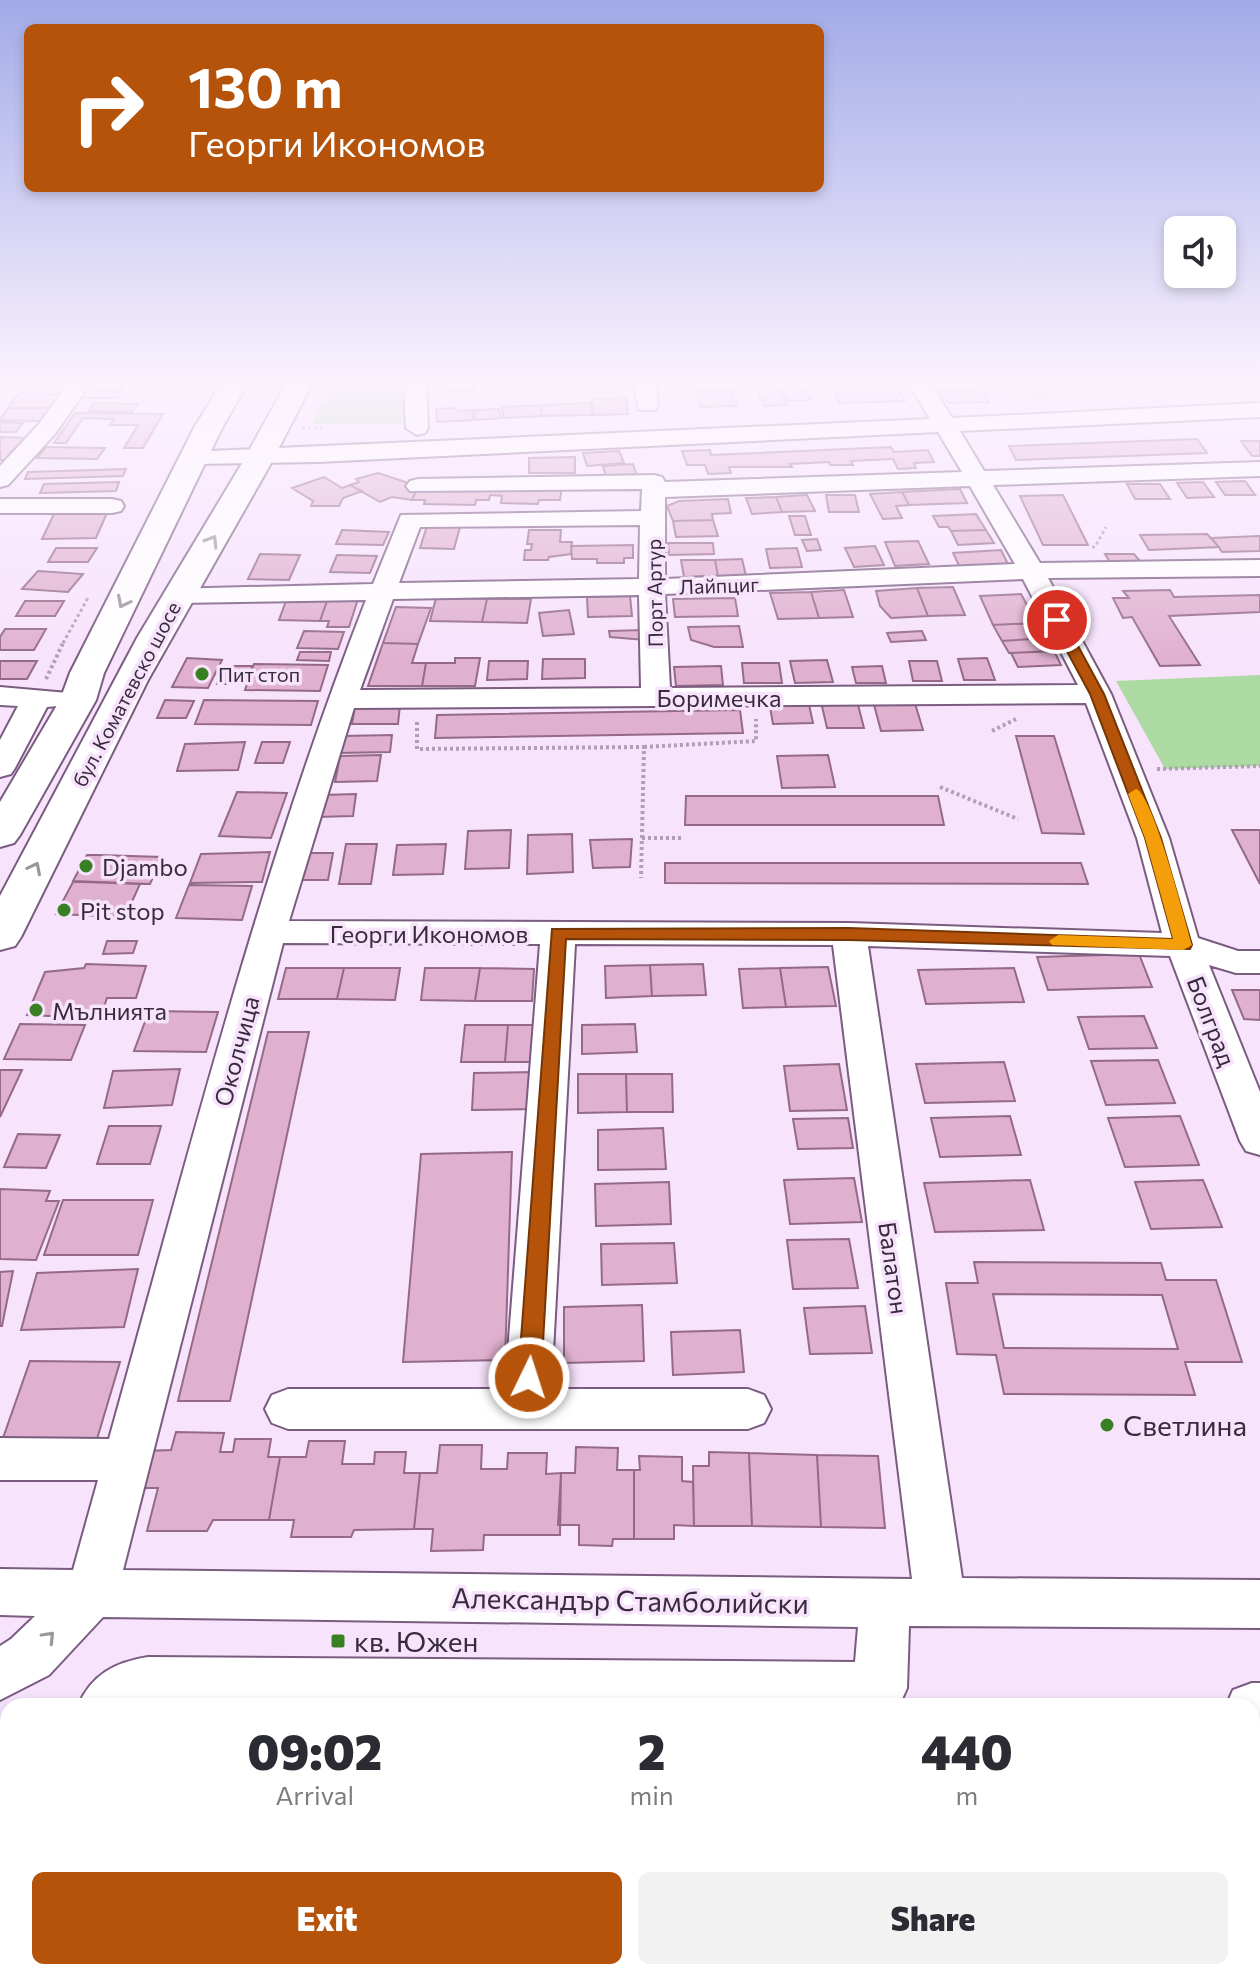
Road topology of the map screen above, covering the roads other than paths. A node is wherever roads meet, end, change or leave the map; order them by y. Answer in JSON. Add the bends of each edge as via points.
{"nodes":[{"id":1,"x":184,"y":476,"type":"edge"},
{"id":2,"x":250,"y":476,"type":"edge"},
{"id":3,"x":654,"y":476,"type":"edge"},
{"id":4,"x":977,"y":476,"type":"edge"},
{"id":5,"x":1072,"y":476,"type":"edge"},
{"id":6,"x":979,"y":480,"type":"junction"},
{"id":7,"x":418,"y":486,"type":"dead end"},
{"id":8,"x":654,"y":486,"type":"junction"},
{"id":9,"x":0,"y":506,"type":"edge"},
{"id":10,"x":112,"y":506,"type":"dead end"},
{"id":11,"x":653,"y":518,"type":"junction"},
{"id":12,"x":1260,"y":568,"type":"edge"},
{"id":13,"x":1030,"y":571,"type":"junction"},
{"id":14,"x":652,"y":587,"type":"junction"},
{"id":15,"x":382,"y":593,"type":"junction"},
{"id":16,"x":178,"y":595,"type":"junction"},
{"id":17,"x":1097,"y":694,"type":"junction"},
{"id":18,"x":0,"y":696,"type":"edge"},
{"id":19,"x":37,"y":698,"type":"junction"},
{"id":20,"x":656,"y":698,"type":"junction"},
{"id":21,"x":342,"y":699,"type":"junction"},
{"id":22,"x":78,"y":700,"type":"junction"},
{"id":23,"x":0,"y":768,"type":"edge"},
{"id":24,"x":0,"y":835,"type":"edge"},
{"id":25,"x":268,"y":932,"type":"junction"},
{"id":26,"x":558,"y":933,"type":"junction"},
{"id":27,"x":849,"y":934,"type":"junction"},
{"id":28,"x":0,"y":937,"type":"edge"},
{"id":29,"x":1183,"y":945,"type":"junction"},
{"id":30,"x":1260,"y":962,"type":"edge"},
{"id":31,"x":1260,"y":1141,"type":"edge"},
{"id":32,"x":288,"y":1409,"type":"dead end"},
{"id":33,"x":748,"y":1409,"type":"dead end"},
{"id":34,"x":527,"y":1410,"type":"junction"},
{"id":35,"x":0,"y":1459,"type":"edge"},
{"id":36,"x":128,"y":1460,"type":"junction"},
{"id":37,"x":0,"y":1592,"type":"edge"},
{"id":38,"x":92,"y":1593,"type":"junction"},
{"id":39,"x":940,"y":1601,"type":"junction"},
{"id":40,"x":885,"y":1604,"type":"junction"},
{"id":41,"x":1260,"y":1604,"type":"edge"},
{"id":42,"x":0,"y":1675,"type":"edge"},
{"id":43,"x":451,"y":1696,"type":"edge"},
{"id":44,"x":879,"y":1697,"type":"edge"},
{"id":45,"x":110,"y":1698,"type":"edge"}],
"edges":[{"from":1,"to":22,"type":"main road","name":"бул. Коматевско шосе","one_way":true},
{"from":16,"to":2,"type":"main road","name":"бул. Коматевско шосе","one_way":true},
{"from":3,"to":8,"type":"street","name":"Порт Артур"},
{"from":4,"to":6,"type":"street","name":"Болград"},
{"from":5,"to":6,"type":"street"},
{"from":6,"to":8,"type":"street"},
{"from":6,"to":13,"type":"street","name":"Болград"},
{"from":7,"to":8,"type":"street"},
{"from":8,"to":11,"type":"street","name":"Порт Артур"},
{"from":9,"to":10,"type":"street"},
{"from":11,"to":14,"type":"street","name":"Порт Артур"},
{"from":11,"to":15,"type":"street","name":"Околчица","via":[[410,520]]},
{"from":12,"to":13,"type":"street","name":"Лайпциг"},
{"from":13,"to":14,"type":"street","name":"Лайпциг"},
{"from":13,"to":17,"type":"street","name":"Болград"},
{"from":14,"to":15,"type":"street","name":"Лайпциг"},
{"from":14,"to":20,"type":"street","name":"Порт Артур"},
{"from":15,"to":16,"type":"street","name":"Лайпциг"},
{"from":15,"to":21,"type":"street","name":"Околчица"},
{"from":28,"to":16,"type":"main road","name":"бул. Коматевско шосе","one_way":true},
{"from":17,"to":20,"type":"street","name":"Боримечка"},
{"from":17,"to":29,"type":"street","name":"Болград","via":[[1153,838]]},
{"from":18,"to":19,"type":"street"},
{"from":19,"to":22,"type":"street"},
{"from":19,"to":23,"type":"street"},
{"from":20,"to":21,"type":"street","name":"Боримечка"},
{"from":21,"to":25,"type":"street","name":"Околчица"},
{"from":22,"to":24,"type":"main road","name":"бул. Коматевско шосе"},
{"from":25,"to":26,"type":"street","name":"Георги Икономов"},
{"from":25,"to":36,"type":"street","name":"Околчица"},
{"from":26,"to":27,"type":"street","name":"Георги Икономов"},
{"from":26,"to":34,"type":"street"},
{"from":27,"to":29,"type":"street","name":"Георги Икономов"},
{"from":27,"to":39,"type":"street","name":"Балатон"},
{"from":29,"to":30,"type":"street","name":"Георги Икономов","via":[[1236,962]]},
{"from":29,"to":31,"type":"street","name":"Болград"},
{"from":32,"to":34,"type":"street"},
{"from":33,"to":34,"type":"street"},
{"from":35,"to":36,"type":"street"},
{"from":36,"to":38,"type":"street","name":"Околчица"},
{"from":37,"to":38,"type":"street","name":"Александър Стамболийски"},
{"from":38,"to":40,"type":"street","name":"Александър Стамболийски"},
{"from":42,"to":38,"type":"street","one_way":true,"via":[[30,1657]]},
{"from":39,"to":40,"type":"street","name":"Александър Стамболийски"},
{"from":39,"to":41,"type":"street","name":"Александър Стамболийски"},
{"from":40,"to":44,"type":"street"},
{"from":43,"to":44,"type":"street"},
{"from":43,"to":45,"type":"street","via":[[135,1682]]}]}
